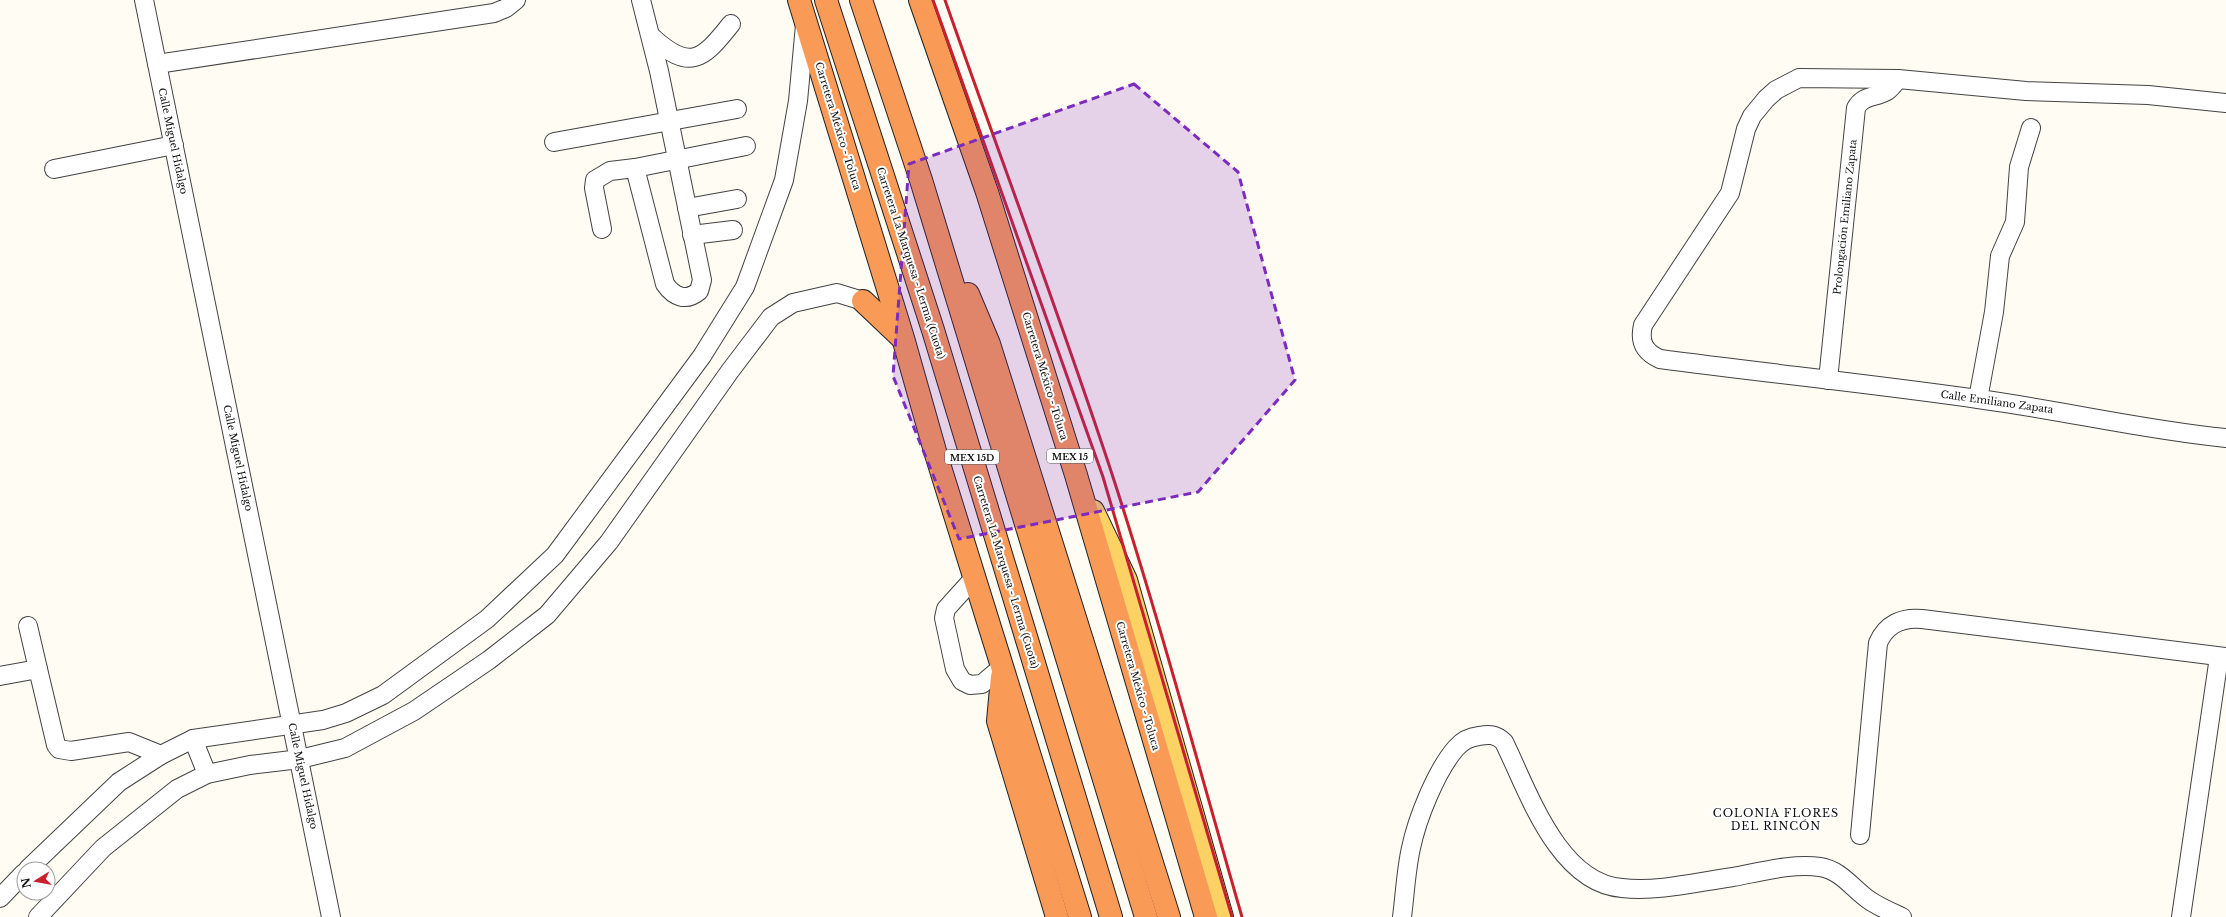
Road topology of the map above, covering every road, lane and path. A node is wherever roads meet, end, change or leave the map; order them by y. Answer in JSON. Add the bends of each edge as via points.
{"nodes":[{"id":1,"x":144,"y":0,"type":"edge"},
{"id":2,"x":516,"y":0,"type":"edge"},
{"id":3,"x":641,"y":0,"type":"edge"},
{"id":4,"x":826,"y":0,"type":"edge"},
{"id":5,"x":862,"y":0,"type":"edge"},
{"id":6,"x":920,"y":0,"type":"edge"},
{"id":7,"x":802,"y":10,"type":"edge"},
{"id":8,"x":731,"y":24,"type":"dead end"},
{"id":9,"x":652,"y":37,"type":"junction"},
{"id":10,"x":157,"y":64,"type":"junction"},
{"id":11,"x":1898,"y":79,"type":"junction"},
{"id":12,"x":2226,"y":103,"type":"edge"},
{"id":13,"x":737,"y":109,"type":"dead end"},
{"id":14,"x":669,"y":123,"type":"junction"},
{"id":15,"x":2031,"y":128,"type":"dead end"},
{"id":16,"x":554,"y":142,"type":"dead end"},
{"id":17,"x":174,"y":145,"type":"junction"},
{"id":18,"x":746,"y":146,"type":"dead end"},
{"id":19,"x":677,"y":160,"type":"junction"},
{"id":20,"x":635,"y":168,"type":"junction"},
{"id":21,"x":54,"y":169,"type":"dead end"},
{"id":22,"x":921,"y":180,"type":"junction"},
{"id":23,"x":737,"y":199,"type":"dead end"},
{"id":24,"x":686,"y":208,"type":"junction"},
{"id":25,"x":602,"y":229,"type":"dead end"},
{"id":26,"x":733,"y":230,"type":"dead end"},
{"id":27,"x":692,"y":235,"type":"junction"},
{"id":28,"x":863,"y":301,"type":"joint"},
{"id":29,"x":902,"y":338,"type":"junction"},
{"id":30,"x":1828,"y":380,"type":"junction"},
{"id":31,"x":1978,"y":399,"type":"junction"},
{"id":32,"x":2226,"y":438,"type":"edge"},
{"id":33,"x":1076,"y":475,"type":"junction"},
{"id":34,"x":974,"y":578,"type":"junction"},
{"id":35,"x":28,"y":626,"type":"dead end"},
{"id":36,"x":2222,"y":657,"type":"edge"},
{"id":37,"x":1003,"y":666,"type":"junction"},
{"id":38,"x":38,"y":669,"type":"junction"},
{"id":39,"x":0,"y":676,"type":"edge"},
{"id":40,"x":292,"y":725,"type":"junction"},
{"id":41,"x":193,"y":739,"type":"junction"},
{"id":42,"x":161,"y":755,"type":"junction"},
{"id":43,"x":300,"y":759,"type":"junction"},
{"id":44,"x":207,"y":774,"type":"junction"},
{"id":45,"x":1860,"y":835,"type":"dead end"},
{"id":46,"x":36,"y":861,"type":"edge"},
{"id":47,"x":16,"y":881,"type":"edge"},
{"id":48,"x":0,"y":898,"type":"edge"},
{"id":49,"x":38,"y":917,"type":"edge"},
{"id":50,"x":331,"y":917,"type":"edge"},
{"id":51,"x":1057,"y":917,"type":"edge"},
{"id":52,"x":1080,"y":917,"type":"edge"},
{"id":53,"x":1111,"y":917,"type":"edge"},
{"id":54,"x":1146,"y":917,"type":"edge"},
{"id":55,"x":1169,"y":917,"type":"edge"},
{"id":56,"x":1206,"y":917,"type":"edge"},
{"id":57,"x":1222,"y":917,"type":"edge"},
{"id":58,"x":1402,"y":917,"type":"edge"},
{"id":59,"x":1902,"y":917,"type":"edge"},
{"id":60,"x":2181,"y":917,"type":"edge"}],
"edges":[{"from":1,"to":10,"type":"street","name":"Calle Miguel Hidalgo"},
{"from":2,"to":10,"type":"street","via":[[494,13]]},
{"from":3,"to":9,"type":"street"},
{"from":4,"to":53,"type":"highway","name":"Carretera La Marquesa - Lerma (Cuota)","number":"MEX 15D","via":[[933,330]]},
{"from":5,"to":22,"type":"highway","number":"MEX 15D"},
{"from":6,"to":33,"type":"highway","name":"Carretera México - Toluca","number":"MEX 15","via":[[987,192]]},
{"from":7,"to":29,"type":"highway","name":"Carretera México - Toluca"},
{"from":7,"to":40,"type":"street","via":[[798,101],[784,180],[745,286],[702,356],[555,555],[488,619],[383,695],[346,713]]},
{"from":8,"to":9,"type":"street","via":[[710,49],[692,58],[681,57],[667,51]]},
{"from":9,"to":14,"type":"street"},
{"from":10,"to":17,"type":"street","name":"Calle Miguel Hidalgo"},
{"from":11,"to":12,"type":"street","via":[[2026,91],[2148,95]]},
{"from":11,"to":30,"type":"street","name":"Prolongación Emiliano Zapata","via":[[1887,91],[1866,98],[1856,108]]},
{"from":11,"to":30,"type":"street","name":"Calle Emiliano Zapata","via":[[1799,78],[1787,83],[1766,99],[1752,116],[1746,129],[1738,167],[1727,200],[1643,325],[1640,337],[1651,355],[1660,359]]},
{"from":13,"to":14,"type":"street"},
{"from":14,"to":16,"type":"street"},
{"from":14,"to":19,"type":"street"},
{"from":15,"to":31,"type":"street","via":[[2020,167],[2015,222],[2000,256],[1994,312]]},
{"from":17,"to":21,"type":"street"},
{"from":17,"to":40,"type":"street","name":"Calle Miguel Hidalgo"},
{"from":18,"to":19,"type":"street"},
{"from":19,"to":20,"type":"street"},
{"from":19,"to":24,"type":"street"},
{"from":20,"to":25,"type":"street","via":[[610,171],[595,180],[594,188]]},
{"from":20,"to":27,"type":"street","via":[[665,284],[671,293],[679,297],[694,295],[702,280]]},
{"from":22,"to":54,"type":"highway","number":"MEX 15D"},
{"from":22,"to":55,"type":"highway","via":[[989,344]]},
{"from":23,"to":24,"type":"street"},
{"from":24,"to":27,"type":"street"},
{"from":26,"to":27,"type":"street"},
{"from":28,"to":29,"type":"highway"},
{"from":28,"to":43,"type":"street","via":[[836,293],[793,303],[771,317],[609,542],[547,615],[489,660],[414,710],[345,748]]},
{"from":29,"to":34,"type":"highway","name":"Carretera México - Toluca"},
{"from":30,"to":31,"type":"street","name":"Calle Emiliano Zapata"},
{"from":31,"to":32,"type":"street","name":"Calle Emiliano Zapata","via":[[2178,433]]},
{"from":33,"to":56,"type":"highway","name":"Carretera México - Toluca","number":"MEX 15"},
{"from":33,"to":57,"type":"main road","via":[[1126,580]]},
{"from":34,"to":37,"type":"highway","name":"Carretera México - Toluca"},
{"from":34,"to":37,"type":"street","via":[[946,609],[944,618],[955,669],[962,681],[970,685],[982,684]]},
{"from":35,"to":38,"type":"street"},
{"from":36,"to":45,"type":"street","via":[[1922,619],[1908,618],[1894,624],[1882,633],[1878,643]]},
{"from":36,"to":60,"type":"street"},
{"from":37,"to":51,"type":"highway","via":[[998,721]]},
{"from":37,"to":52,"type":"highway","name":"Carretera México - Toluca"},
{"from":38,"to":39,"type":"street"},
{"from":38,"to":42,"type":"street","via":[[59,749],[70,751],[129,742]]},
{"from":40,"to":41,"type":"street"},
{"from":40,"to":43,"type":"street","name":"Calle Miguel Hidalgo"},
{"from":41,"to":42,"type":"street"},
{"from":41,"to":44,"type":"street"},
{"from":42,"to":46,"type":"street","via":[[119,782]]},
{"from":43,"to":44,"type":"street","via":[[250,765]]},
{"from":43,"to":50,"type":"street","name":"Calle Miguel Hidalgo"},
{"from":44,"to":49,"type":"street","via":[[177,789],[109,844]]},
{"from":47,"to":48,"type":"street"},
{"from":58,"to":59,"type":"street","via":[[1411,848],[1421,813],[1441,771],[1455,749],[1471,737],[1486,734],[1498,736],[1504,742],[1550,835],[1569,860],[1593,880],[1622,888],[1666,887],[1795,867],[1820,867],[1842,876],[1869,900]]}]}
